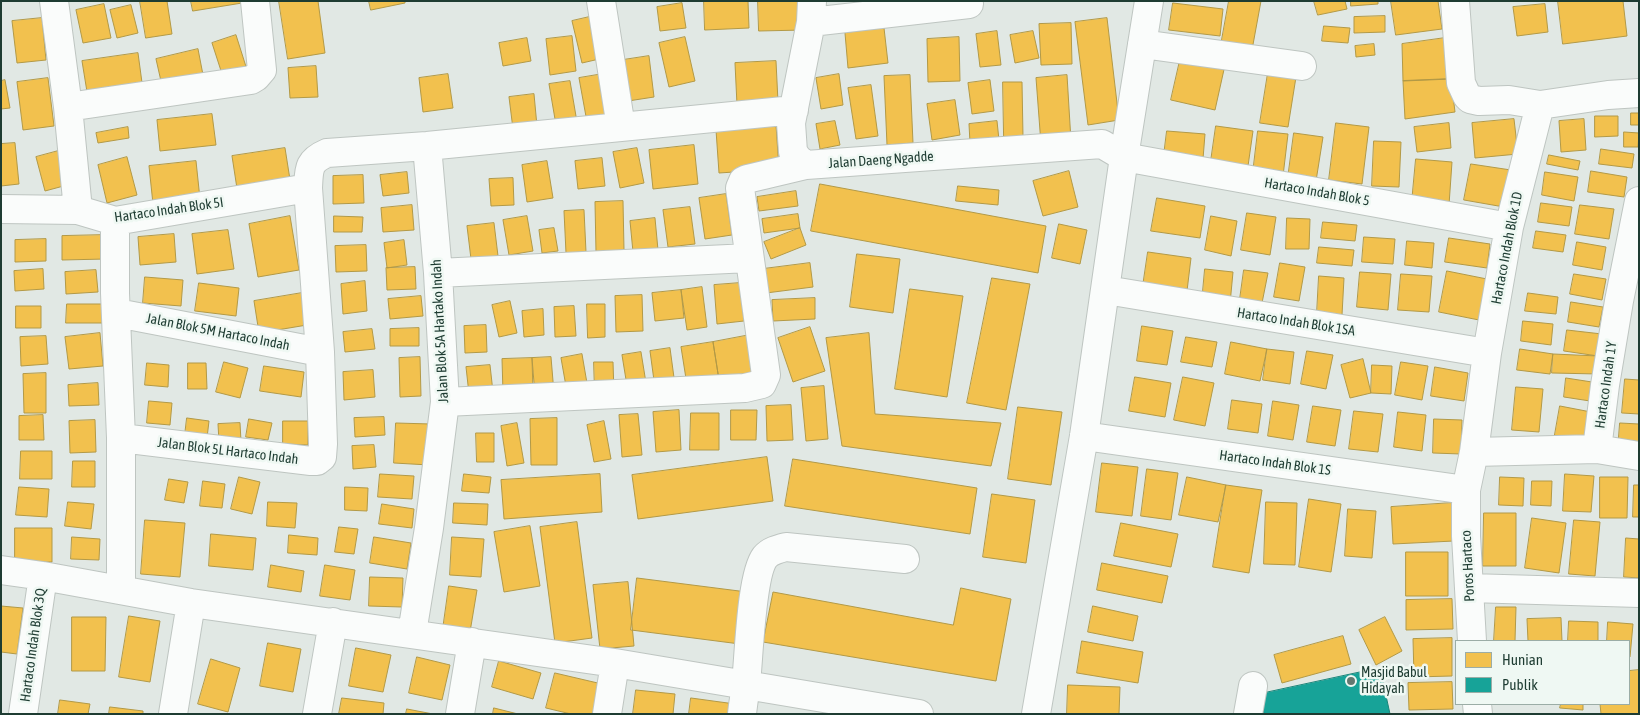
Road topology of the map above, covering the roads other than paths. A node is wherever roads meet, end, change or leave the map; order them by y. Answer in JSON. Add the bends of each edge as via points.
{"nodes":[{"id":1,"x":54,"y":1,"type":"edge"},
{"id":2,"x":255,"y":1,"type":"edge"},
{"id":3,"x":601,"y":1,"type":"edge"},
{"id":4,"x":1149,"y":1,"type":"edge"},
{"id":5,"x":1455,"y":1,"type":"edge"},
{"id":6,"x":969,"y":4,"type":"dead end"},
{"id":7,"x":812,"y":12,"type":"edge"},
{"id":8,"x":1142,"y":44,"type":"junction"},
{"id":9,"x":1302,"y":66,"type":"dead end"},
{"id":10,"x":1639,"y":93,"type":"edge"},
{"id":11,"x":1540,"y":105,"type":"junction"},
{"id":12,"x":68,"y":107,"type":"junction"},
{"id":13,"x":794,"y":110,"type":"junction"},
{"id":14,"x":621,"y":127,"type":"junction"},
{"id":15,"x":427,"y":146,"type":"junction"},
{"id":16,"x":1124,"y":156,"type":"junction"},
{"id":17,"x":806,"y":165,"type":"junction"},
{"id":18,"x":308,"y":188,"type":"junction"},
{"id":19,"x":1639,"y":201,"type":"edge"},
{"id":20,"x":1,"y":209,"type":"edge"},
{"id":21,"x":78,"y":210,"type":"junction"},
{"id":22,"x":114,"y":221,"type":"junction"},
{"id":23,"x":1509,"y":227,"type":"junction"},
{"id":24,"x":749,"y":258,"type":"junction"},
{"id":25,"x":438,"y":273,"type":"junction"},
{"id":26,"x":1106,"y":290,"type":"junction"},
{"id":27,"x":1629,"y":303,"type":"edge"},
{"id":28,"x":116,"y":313,"type":"junction"},
{"id":29,"x":320,"y":352,"type":"junction"},
{"id":30,"x":1487,"y":353,"type":"junction"},
{"id":31,"x":445,"y":402,"type":"junction"},
{"id":32,"x":1084,"y":436,"type":"junction"},
{"id":33,"x":121,"y":438,"type":"junction"},
{"id":34,"x":1597,"y":449,"type":"junction"},
{"id":35,"x":1474,"y":452,"type":"junction"},
{"id":36,"x":1639,"y":456,"type":"edge"},
{"id":37,"x":1466,"y":490,"type":"junction"},
{"id":38,"x":905,"y":559,"type":"dead end"},
{"id":39,"x":1,"y":570,"type":"edge"},
{"id":40,"x":43,"y":576,"type":"junction"},
{"id":41,"x":1469,"y":588,"type":"junction"},
{"id":42,"x":121,"y":590,"type":"junction"},
{"id":43,"x":1639,"y":593,"type":"edge"},
{"id":44,"x":191,"y":603,"type":"junction"},
{"id":45,"x":333,"y":622,"type":"junction"},
{"id":46,"x":412,"y":633,"type":"junction"},
{"id":47,"x":1472,"y":640,"type":"edge"},
{"id":48,"x":472,"y":642,"type":"junction"},
{"id":49,"x":615,"y":663,"type":"junction"},
{"id":50,"x":746,"y":685,"type":"junction"},
{"id":51,"x":1253,"y":686,"type":"dead end"},
{"id":52,"x":885,"y":711,"type":"edge"},
{"id":53,"x":22,"y":714,"type":"edge"},
{"id":54,"x":172,"y":714,"type":"edge"},
{"id":55,"x":317,"y":714,"type":"edge"},
{"id":56,"x":460,"y":714,"type":"edge"},
{"id":57,"x":607,"y":714,"type":"edge"},
{"id":58,"x":742,"y":714,"type":"edge"},
{"id":59,"x":919,"y":714,"type":"edge"},
{"id":60,"x":1036,"y":714,"type":"edge"},
{"id":61,"x":1248,"y":714,"type":"edge"}],
"edges":[{"from":1,"to":12,"type":"street"},
{"from":2,"to":12,"type":"street","via":[[262,70],[251,80]]},
{"from":3,"to":14,"type":"street"},
{"from":4,"to":8,"type":"street"},
{"from":5,"to":11,"type":"street","via":[[1461,83],[1467,96],[1479,101],[1498,99]]},
{"from":6,"to":7,"type":"street"},
{"from":7,"to":13,"type":"street"},
{"from":8,"to":9,"type":"street"},
{"from":8,"to":16,"type":"street"},
{"from":10,"to":11,"type":"street"},
{"from":11,"to":23,"type":"street","name":"Hartaco Indah Blok 1D"},
{"from":12,"to":21,"type":"street"},
{"from":13,"to":14,"type":"street"},
{"from":13,"to":17,"type":"street","via":[[793,152]]},
{"from":14,"to":15,"type":"street"},
{"from":15,"to":18,"type":"street","via":[[327,153],[314,161],[309,169]]},
{"from":15,"to":25,"type":"street","name":"Jalan Blok 5A Hartako Indah"},
{"from":16,"to":17,"type":"street","name":"Jalan Daeng Ngadde","via":[[1102,144]]},
{"from":16,"to":23,"type":"street","name":"Hartaco Indah Blok 5"},
{"from":16,"to":26,"type":"street"},
{"from":17,"to":24,"type":"street","name":"Jalan Daeng Ngadde","via":[[747,179],[741,185]]},
{"from":18,"to":22,"type":"street","name":"Hartaco Indah Blok 5I"},
{"from":18,"to":29,"type":"street"},
{"from":19,"to":27,"type":"street","name":"Hartaco Indah 1Y"},
{"from":20,"to":21,"type":"street","name":"Hartaco Indah Blok 5I"},
{"from":21,"to":22,"type":"street","name":"Hartaco Indah Blok 5I"},
{"from":22,"to":28,"type":"street"},
{"from":23,"to":30,"type":"street","name":"Hartaco Indah Blok 1D"},
{"from":24,"to":25,"type":"street"},
{"from":24,"to":31,"type":"street","via":[[766,375],[762,384],[745,388]]},
{"from":25,"to":31,"type":"street","name":"Jalan Blok 5A Hartako Indah"},
{"from":26,"to":30,"type":"street","name":"Hartaco Indah Blok 1SA"},
{"from":26,"to":32,"type":"street"},
{"from":27,"to":34,"type":"street","name":"Hartaco Indah 1Y","via":[[1605,385]]},
{"from":28,"to":29,"type":"street","name":"Jalan Blok 5M Hartaco Indah"},
{"from":28,"to":33,"type":"street"},
{"from":29,"to":33,"type":"street","name":"Jalan Blok 5L Hartaco Indah","via":[[323,444],[322,457],[317,460],[311,462]]},
{"from":30,"to":35,"type":"street","name":"Hartaco Indah Blok 1D"},
{"from":31,"to":46,"type":"street","name":"Jalan Blok 5A Hartako Indah"},
{"from":32,"to":37,"type":"street","name":"Hartaco Indah Blok 1S"},
{"from":32,"to":60,"type":"street"},
{"from":33,"to":42,"type":"street"},
{"from":34,"to":35,"type":"street"},
{"from":34,"to":36,"type":"street"},
{"from":35,"to":37,"type":"street","name":"Hartaco Indah Blok 1D"},
{"from":37,"to":41,"type":"street","name":"Poros Hartaco"},
{"from":38,"to":50,"type":"street","via":[[786,547],[766,557],[760,568],[753,610]]},
{"from":39,"to":40,"type":"street"},
{"from":40,"to":42,"type":"street"},
{"from":40,"to":53,"type":"street","name":"Hartaco Indah Blok 3Q"},
{"from":41,"to":43,"type":"street"},
{"from":41,"to":47,"type":"street","name":"Poros Hartaco"},
{"from":42,"to":44,"type":"street"},
{"from":44,"to":45,"type":"street"},
{"from":44,"to":54,"type":"street"},
{"from":45,"to":46,"type":"street"},
{"from":45,"to":55,"type":"street"},
{"from":46,"to":48,"type":"street"},
{"from":48,"to":49,"type":"street"},
{"from":48,"to":56,"type":"street"},
{"from":49,"to":50,"type":"street"},
{"from":49,"to":57,"type":"street"},
{"from":50,"to":52,"type":"street"},
{"from":50,"to":58,"type":"street"},
{"from":51,"to":61,"type":"street"},
{"from":52,"to":59,"type":"street"}]}
